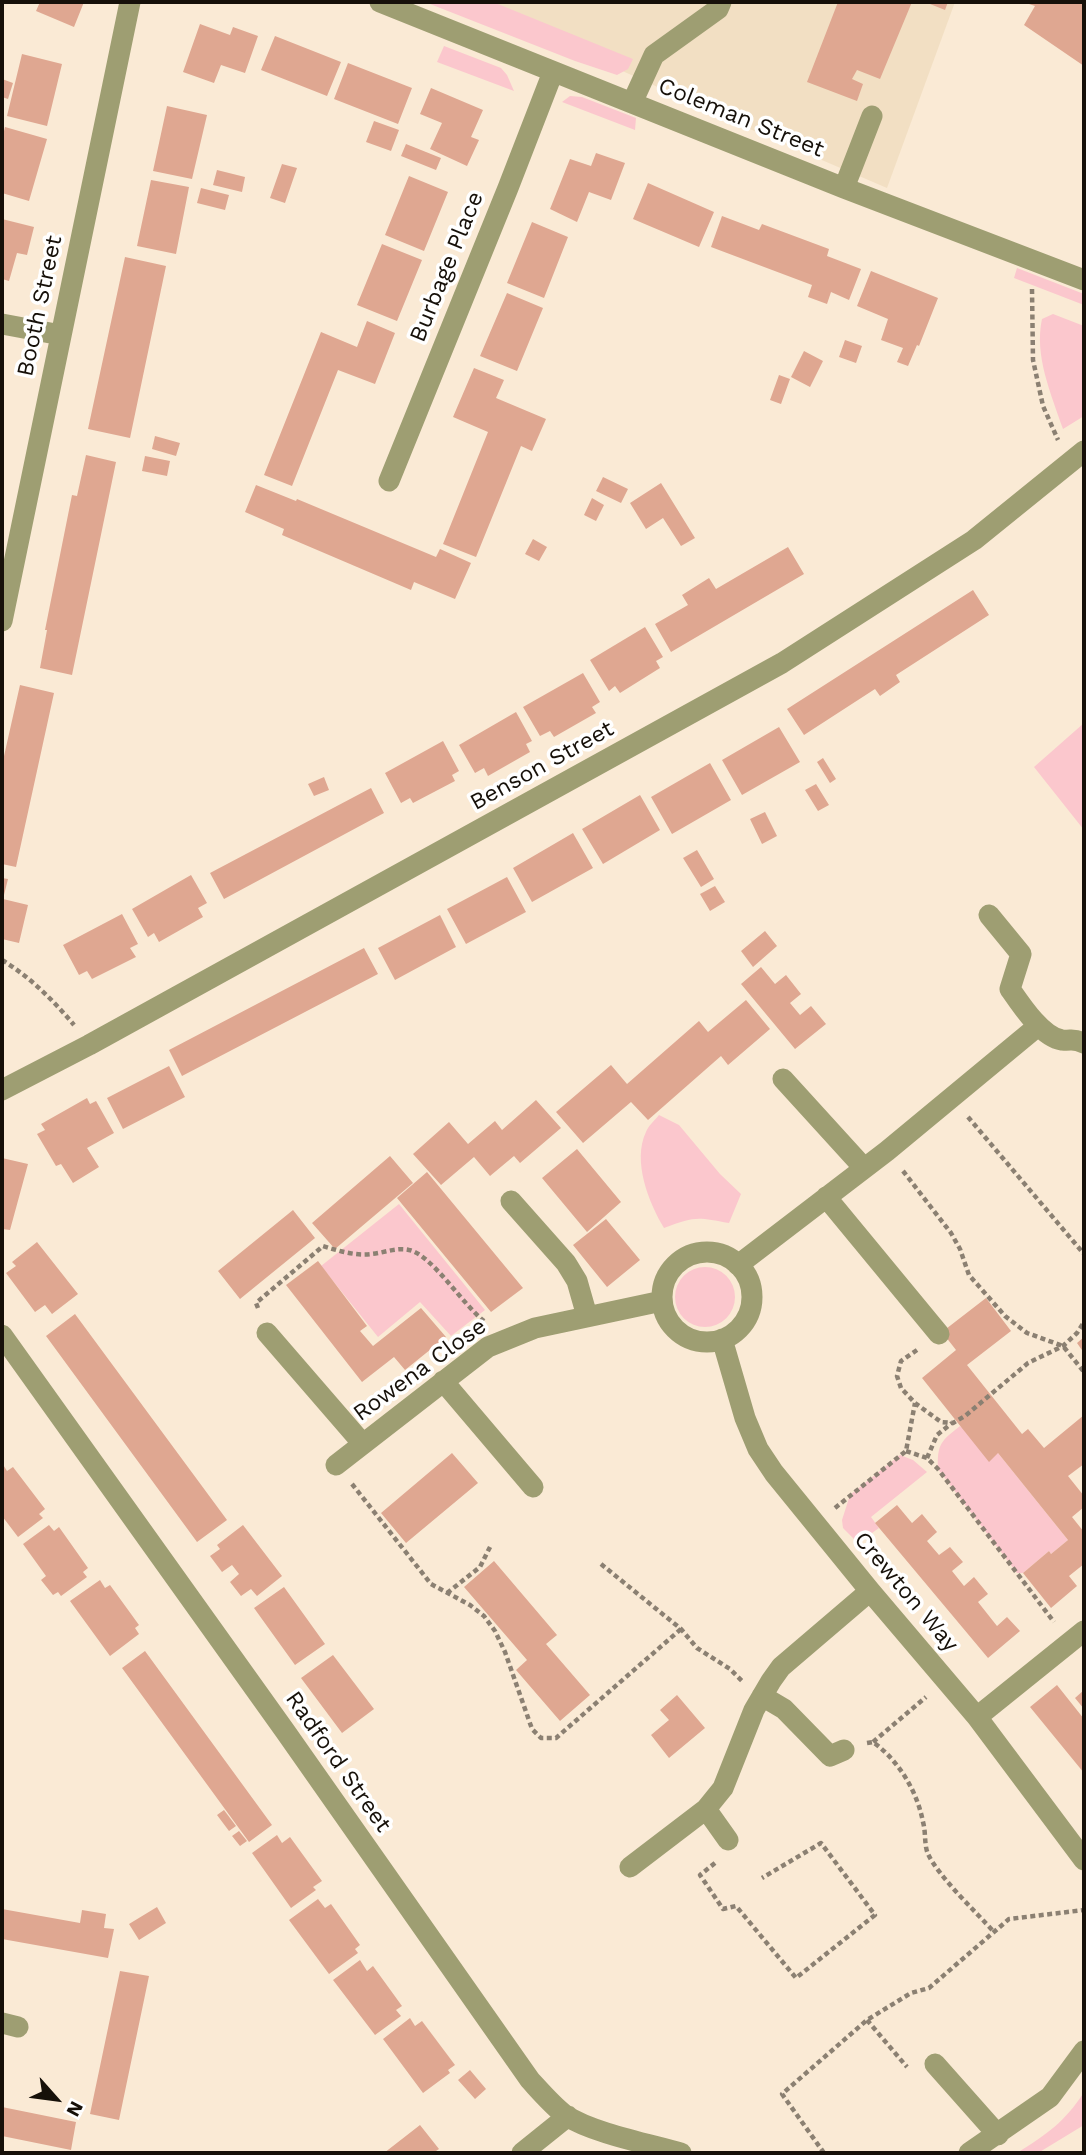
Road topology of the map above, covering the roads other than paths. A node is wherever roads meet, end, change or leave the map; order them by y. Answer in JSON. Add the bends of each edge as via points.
{"nodes":[{"id":1,"x":130,"y":2,"type":"edge"},
{"id":2,"x":380,"y":2,"type":"edge"},
{"id":3,"x":721,"y":2,"type":"edge"},
{"id":4,"x":553,"y":72,"type":"junction"},
{"id":5,"x":632,"y":103,"type":"junction"},
{"id":6,"x":872,"y":117,"type":"dead end"},
{"id":7,"x":844,"y":188,"type":"junction"},
{"id":8,"x":1084,"y":280,"type":"edge"},
{"id":9,"x":2,"y":324,"type":"edge"},
{"id":10,"x":61,"y":335,"type":"junction"},
{"id":11,"x":1076,"y":458,"type":"edge"},
{"id":12,"x":389,"y":481,"type":"dead end"},
{"id":13,"x":2,"y":621,"type":"edge"},
{"id":14,"x":989,"y":915,"type":"dead end"},
{"id":15,"x":1038,"y":1026,"type":"junction"},
{"id":16,"x":1084,"y":1043,"type":"edge"},
{"id":17,"x":783,"y":1079,"type":"dead end"},
{"id":18,"x":2,"y":1090,"type":"edge"},
{"id":19,"x":864,"y":1168,"type":"junction"},
{"id":20,"x":827,"y":1197,"type":"junction"},
{"id":21,"x":511,"y":1201,"type":"dead end"},
{"id":22,"x":738,"y":1265,"type":"junction"},
{"id":23,"x":662,"y":1301,"type":"junction"},
{"id":24,"x":587,"y":1315,"type":"junction"},
{"id":25,"x":267,"y":1333,"type":"road end"},
{"id":26,"x":939,"y":1334,"type":"road end"},
{"id":27,"x":2,"y":1335,"type":"edge"},
{"id":28,"x":722,"y":1339,"type":"junction"},
{"id":29,"x":443,"y":1381,"type":"junction"},
{"id":30,"x":363,"y":1444,"type":"junction"},
{"id":31,"x":336,"y":1465,"type":"road end"},
{"id":32,"x":533,"y":1487,"type":"dead end"},
{"id":33,"x":870,"y":1591,"type":"junction"},
{"id":34,"x":1077,"y":1637,"type":"edge"},
{"id":35,"x":762,"y":1696,"type":"junction"},
{"id":36,"x":977,"y":1717,"type":"junction"},
{"id":37,"x":844,"y":1750,"type":"road end"},
{"id":38,"x":706,"y":1810,"type":"junction"},
{"id":39,"x":728,"y":1840,"type":"dead end"},
{"id":40,"x":1084,"y":1860,"type":"edge"},
{"id":41,"x":630,"y":1867,"type":"dead end"},
{"id":42,"x":1084,"y":2051,"type":"edge"},
{"id":43,"x":935,"y":2064,"type":"road end"},
{"id":44,"x":568,"y":2116,"type":"junction"},
{"id":45,"x":998,"y":2135,"type":"junction"},
{"id":46,"x":522,"y":2153,"type":"edge"},
{"id":47,"x":681,"y":2153,"type":"edge"},
{"id":48,"x":970,"y":2153,"type":"edge"}],
"edges":[{"from":1,"to":10,"type":"street","name":"Booth Street"},
{"from":2,"to":4,"type":"street","name":"Coleman Street"},
{"from":3,"to":5,"type":"street","via":[[718,9],[654,55]]},
{"from":4,"to":5,"type":"street","name":"Coleman Street"},
{"from":4,"to":12,"type":"street","name":"Burbage Place"},
{"from":5,"to":7,"type":"street","name":"Coleman Street"},
{"from":6,"to":7,"type":"street"},
{"from":7,"to":8,"type":"street","name":"Coleman Street"},
{"from":9,"to":10,"type":"street"},
{"from":10,"to":13,"type":"street","name":"Booth Street"},
{"from":11,"to":18,"type":"street","name":"Benson Street","via":[[974,540],[782,663]]},
{"from":14,"to":15,"type":"street","via":[[1021,954],[1010,989]]},
{"from":15,"to":16,"type":"street","via":[[1061,1040],[1073,1038]]},
{"from":15,"to":19,"type":"street"},
{"from":17,"to":19,"type":"street"},
{"from":19,"to":20,"type":"street"},
{"from":20,"to":22,"type":"street"},
{"from":20,"to":26,"type":"street"},
{"from":21,"to":24,"type":"street","via":[[566,1263]]},
{"from":22,"to":23,"type":"street","via":[[717,1252],[687,1256],[665,1279]]},
{"from":22,"to":28,"type":"street","via":[[750,1283],[749,1313],[737,1330]]},
{"from":23,"to":24,"type":"street","name":"Rowena Close"},
{"from":23,"to":28,"type":"street","via":[[670,1323],[685,1336],[709,1342]]},
{"from":24,"to":29,"type":"street","name":"Rowena Close","via":[[488,1347]]},
{"from":25,"to":30,"type":"street"},
{"from":27,"to":44,"type":"street","name":"Radford Street","via":[[530,2080]]},
{"from":28,"to":33,"type":"street","name":"Crewton Way","via":[[758,1449]]},
{"from":29,"to":30,"type":"street","name":"Rowena Close"},
{"from":29,"to":32,"type":"street"},
{"from":30,"to":31,"type":"street","name":"Rowena Close"},
{"from":33,"to":35,"type":"street","via":[[781,1667]]},
{"from":33,"to":36,"type":"street","name":"Crewton Way"},
{"from":34,"to":36,"type":"street"},
{"from":35,"to":37,"type":"street","via":[[784,1709],[830,1756]]},
{"from":35,"to":38,"type":"street","via":[[723,1788]]},
{"from":36,"to":40,"type":"street","name":"Crewton Way"},
{"from":38,"to":39,"type":"street"},
{"from":38,"to":41,"type":"street"},
{"from":42,"to":45,"type":"street","via":[[1050,2097]]},
{"from":43,"to":45,"type":"street"},
{"from":44,"to":46,"type":"street"},
{"from":44,"to":47,"type":"street","name":"Radford Street"},
{"from":45,"to":48,"type":"street"}]}
